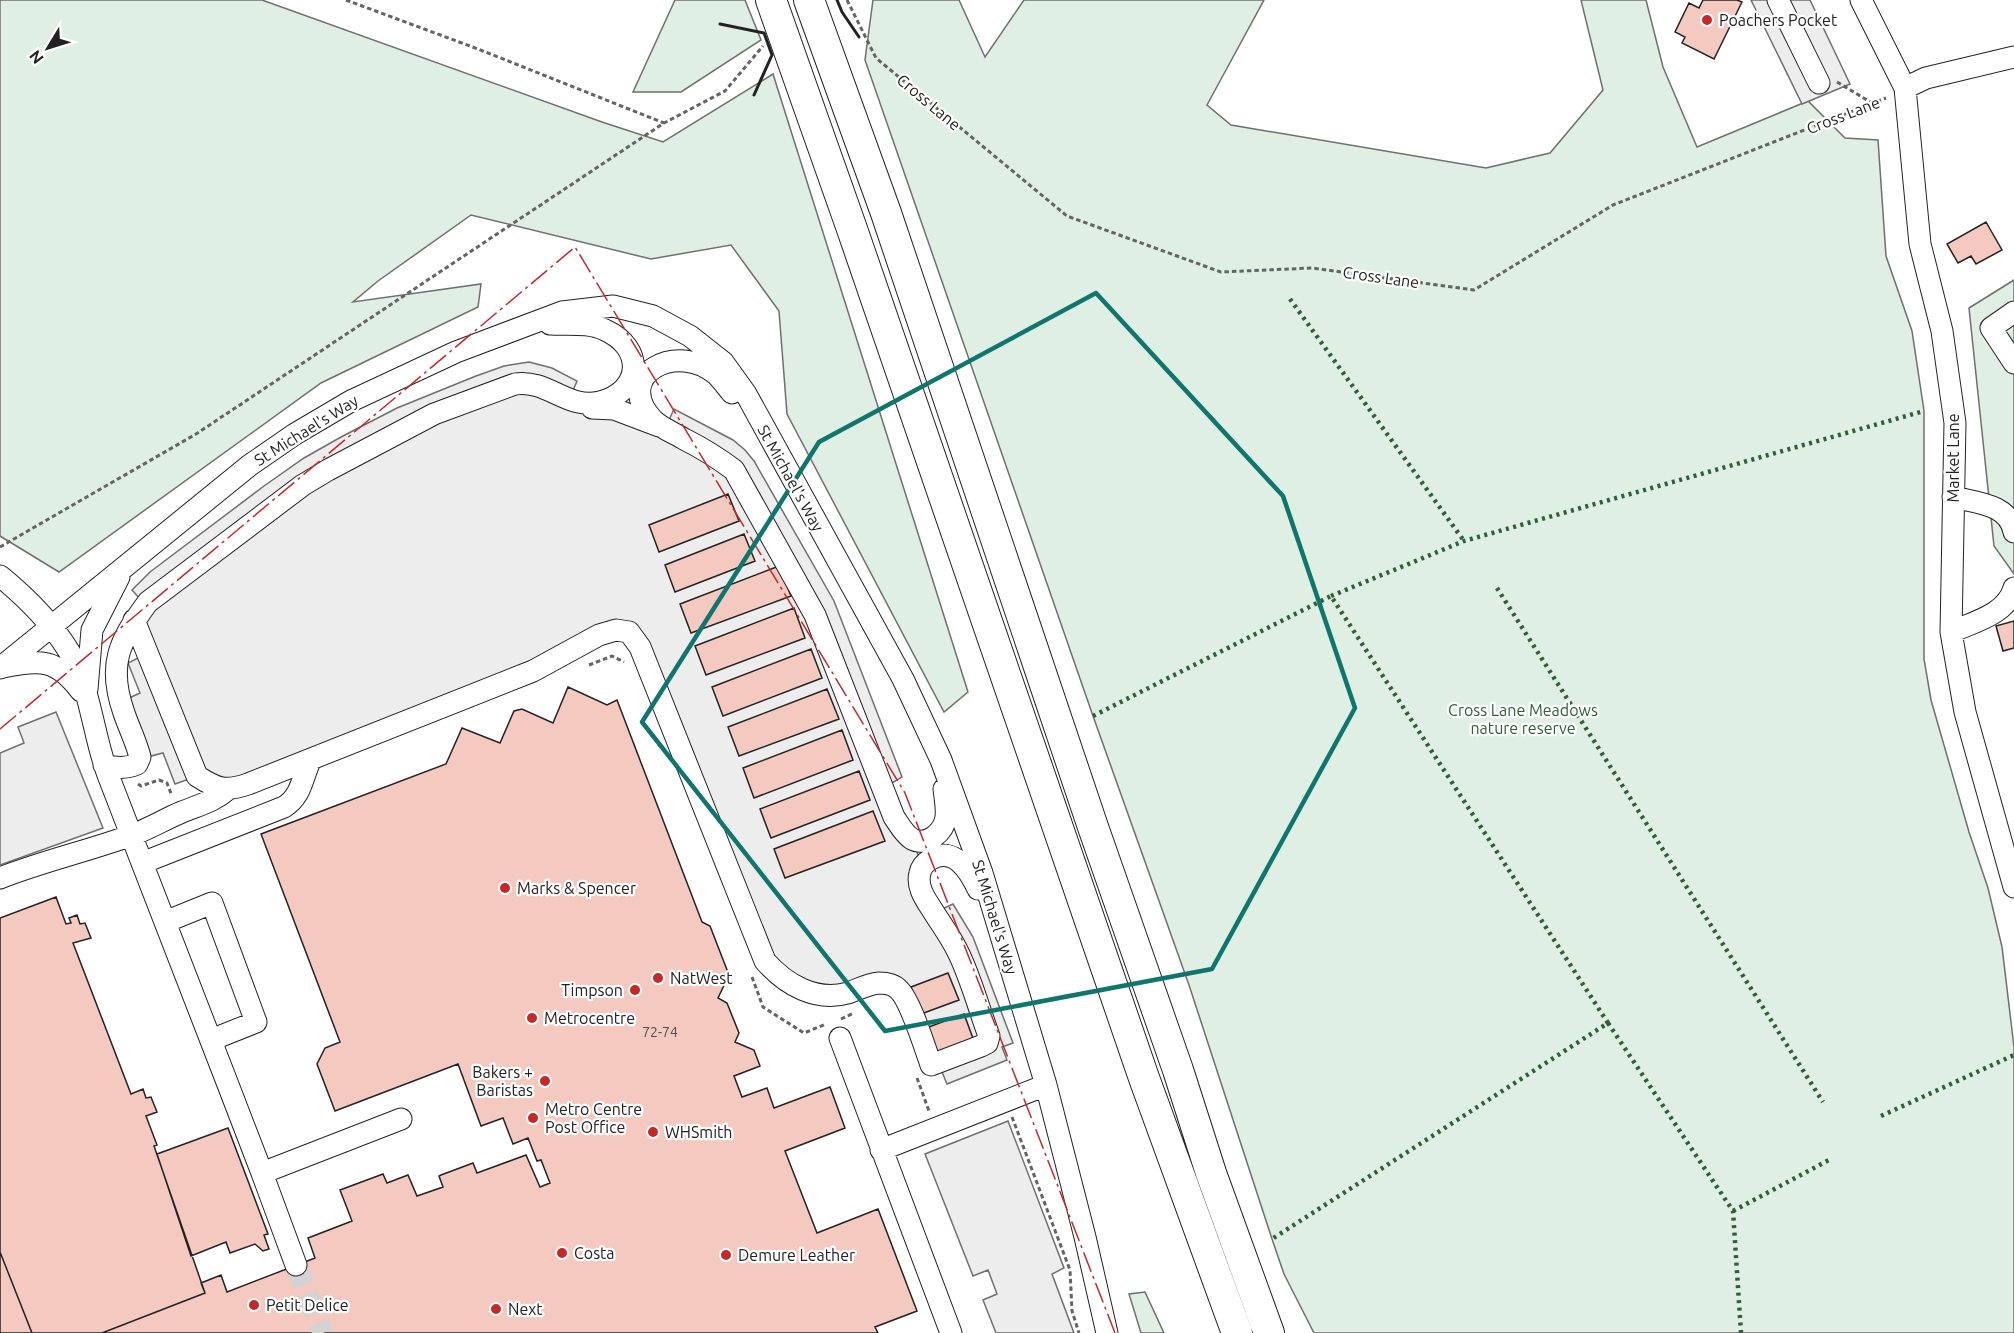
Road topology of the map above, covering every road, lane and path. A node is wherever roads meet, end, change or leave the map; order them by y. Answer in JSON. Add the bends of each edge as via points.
{"nodes":[{"id":1,"x":346,"y":0,"type":"edge"},
{"id":2,"x":771,"y":0,"type":"edge"},
{"id":3,"x":809,"y":0,"type":"edge"},
{"id":4,"x":1778,"y":0,"type":"edge"},
{"id":5,"x":1861,"y":0,"type":"edge"},
{"id":6,"x":848,"y":1,"type":"edge"},
{"id":7,"x":763,"y":45,"type":"dead end"},
{"id":8,"x":2014,"y":57,"type":"edge"},
{"id":9,"x":1819,"y":83,"type":"dead end"},
{"id":10,"x":1841,"y":84,"type":"dead end"},
{"id":11,"x":1895,"y":88,"type":"junction"},
{"id":12,"x":1872,"y":103,"type":"junction"},
{"id":13,"x":664,"y":123,"type":"junction"},
{"id":14,"x":2014,"y":312,"type":"edge"},
{"id":15,"x":530,"y":324,"type":"junction"},
{"id":16,"x":2014,"y":363,"type":"edge"},
{"id":17,"x":563,"y":398,"type":"junction"},
{"id":18,"x":663,"y":427,"type":"junction"},
{"id":19,"x":774,"y":448,"type":"junction"},
{"id":20,"x":1953,"y":497,"type":"junction"},
{"id":21,"x":2014,"y":532,"type":"edge"},
{"id":22,"x":0,"y":547,"type":"edge"},
{"id":23,"x":124,"y":567,"type":"junction"},
{"id":24,"x":0,"y":576,"type":"edge"},
{"id":25,"x":2014,"y":588,"type":"edge"},
{"id":26,"x":134,"y":620,"type":"junction"},
{"id":27,"x":51,"y":627,"type":"junction"},
{"id":28,"x":1951,"y":632,"type":"junction"},
{"id":29,"x":624,"y":662,"type":"dead end"},
{"id":30,"x":1,"y":668,"type":"edge"},
{"id":31,"x":579,"y":669,"type":"dead end"},
{"id":32,"x":87,"y":699,"type":"junction"},
{"id":33,"x":311,"y":759,"type":"junction"},
{"id":34,"x":941,"y":760,"type":"junction"},
{"id":35,"x":104,"y":765,"type":"junction"},
{"id":36,"x":197,"y":776,"type":"junction"},
{"id":37,"x":227,"y":789,"type":"junction"},
{"id":38,"x":180,"y":813,"type":"junction"},
{"id":39,"x":894,"y":817,"type":"junction"},
{"id":40,"x":132,"y":836,"type":"junction"},
{"id":41,"x":2008,"y":837,"type":"edge"},
{"id":42,"x":183,"y":846,"type":"junction"},
{"id":43,"x":142,"y":863,"type":"junction"},
{"id":44,"x":0,"y":878,"type":"edge"},
{"id":45,"x":919,"y":881,"type":"junction"},
{"id":46,"x":2014,"y":887,"type":"edge"},
{"id":47,"x":165,"y":922,"type":"junction"},
{"id":48,"x":1003,"y":943,"type":"junction"},
{"id":49,"x":751,"y":975,"type":"dead end"},
{"id":50,"x":855,"y":1013,"type":"dead end"},
{"id":51,"x":840,"y":1038,"type":"dead end"},
{"id":52,"x":211,"y":1040,"type":"junction"},
{"id":53,"x":1178,"y":1070,"type":"junction"},
{"id":54,"x":916,"y":1075,"type":"dead end"},
{"id":55,"x":1046,"y":1085,"type":"junction"},
{"id":56,"x":1011,"y":1113,"type":"dead end"},
{"id":57,"x":401,"y":1119,"type":"dead end"},
{"id":58,"x":933,"y":1130,"type":"junction"},
{"id":59,"x":881,"y":1150,"type":"junction"},
{"id":60,"x":1176,"y":1167,"type":"junction"},
{"id":61,"x":262,"y":1173,"type":"junction"},
{"id":62,"x":296,"y":1265,"type":"tunnel mouth"},
{"id":63,"x":951,"y":1333,"type":"edge"},
{"id":64,"x":1079,"y":1333,"type":"edge"},
{"id":65,"x":1107,"y":1333,"type":"edge"},
{"id":66,"x":1224,"y":1333,"type":"edge"},
{"id":67,"x":1237,"y":1333,"type":"edge"},
{"id":68,"x":1269,"y":1333,"type":"edge"},
{"id":69,"x":1288,"y":1333,"type":"edge"}],
"edges":[{"from":1,"to":13,"type":"path"},
{"from":2,"to":60,"type":"highway"},
{"from":3,"to":53,"type":"highway"},
{"from":4,"to":9,"type":"street"},
{"from":5,"to":11,"type":"street","name":"Market Lane"},
{"from":6,"to":12,"type":"path","name":"Cross Lane","via":[[876,58],[1067,216],[1221,272],[1312,267],[1474,290],[1613,206]]},
{"from":7,"to":13,"type":"path","via":[[725,91]]},
{"from":8,"to":11,"type":"street"},
{"from":10,"to":12,"type":"path"},
{"from":11,"to":12,"type":"path","name":"Cross Lane","via":[[1889,97]]},
{"from":11,"to":20,"type":"street","name":"Market Lane","via":[[1920,244],[1942,331],[1955,423]]},
{"from":13,"to":22,"type":"path","via":[[196,434]]},
{"from":14,"to":16,"type":"street","via":[[1991,328]]},
{"from":15,"to":17,"type":"street","via":[[603,328],[623,343],[634,361],[631,380],[619,394],[596,403]]},
{"from":15,"to":19,"type":"street","name":"St Michael's Way","via":[[561,312],[613,306],[653,316],[690,336],[723,362],[746,394]]},
{"from":15,"to":23,"type":"street","name":"St Michael's Way","via":[[456,352],[372,391],[295,434],[250,465]]},
{"from":17,"to":18,"type":"street","via":[[577,405],[614,409]]},
{"from":17,"to":26,"type":"street","via":[[539,385],[515,384],[434,414],[394,434],[303,485],[148,602]]},
{"from":18,"to":19,"type":"street","via":[[653,421],[642,404],[640,394],[646,373],[674,360],[687,361],[716,374]]},
{"from":18,"to":39,"type":"street","via":[[734,470],[815,615]]},
{"from":19,"to":34,"type":"street","name":"St Michael's Way","via":[[903,679]]},
{"from":20,"to":21,"type":"street","via":[[1999,509],[2012,521]]},
{"from":20,"to":28,"type":"street","name":"Market Lane"},
{"from":23,"to":27,"type":"street","name":"St Michael's Way"},
{"from":23,"to":32,"type":"street","via":[[92,630]]},
{"from":24,"to":27,"type":"street"},
{"from":25,"to":28,"type":"street","via":[[2011,598],[1996,612]]},
{"from":26,"to":35,"type":"street","via":[[118,651],[115,669],[119,699],[140,756],[137,764],[127,768]]},
{"from":26,"to":36,"type":"street"},
{"from":27,"to":30,"type":"street","name":"St Michael's Way"},
{"from":27,"to":32,"type":"street","via":[[70,654]]},
{"from":28,"to":41,"type":"street","name":"Market Lane","via":[[1965,712]]},
{"from":29,"to":31,"type":"path","via":[[612,656]]},
{"from":30,"to":32,"type":"street","via":[[42,663],[58,667]]},
{"from":32,"to":35,"type":"street"},
{"from":33,"to":37,"type":"street"},
{"from":33,"to":42,"type":"street","via":[[293,801]]},
{"from":33,"to":45,"type":"street","via":[[533,671],[598,635],[623,630],[634,636],[640,647],[765,961],[793,986],[816,994],[839,994],[879,983],[898,989],[931,1065],[987,1043],[989,1036],[958,951]]},
{"from":34,"to":39,"type":"street","via":[[946,820],[940,830],[932,838],[919,841],[902,830]]},
{"from":34,"to":48,"type":"street","name":"St Michael's Way"},
{"from":35,"to":40,"type":"street"},
{"from":36,"to":37,"type":"street","via":[[212,786]]},
{"from":36,"to":38,"type":"street"},
{"from":37,"to":38,"type":"street","via":[[215,800]]},
{"from":38,"to":40,"type":"street"},
{"from":38,"to":42,"type":"street","via":[[167,831],[174,843]]},
{"from":39,"to":45,"type":"street"},
{"from":40,"to":43,"type":"street"},
{"from":40,"to":44,"type":"street"},
{"from":41,"to":46,"type":"street","name":"Market Lane"},
{"from":42,"to":43,"type":"street"},
{"from":43,"to":47,"type":"street"},
{"from":45,"to":48,"type":"street","via":[[922,867],[937,856],[945,855],[964,864]]},
{"from":47,"to":52,"type":"street"},
{"from":47,"to":52,"type":"street","via":[[212,903],[256,1022]]},
{"from":48,"to":55,"type":"street","name":"St Michael's Way"},
{"from":49,"to":50,"type":"path","via":[[763,1007],[804,1033]]},
{"from":51,"to":59,"type":"street"},
{"from":52,"to":61,"type":"street"},
{"from":53,"to":68,"type":"highway","via":[[1210,1173]]},
{"from":53,"to":69,"type":"highway","via":[[1231,1174]]},
{"from":54,"to":58,"type":"path"},
{"from":55,"to":58,"type":"street"},
{"from":55,"to":65,"type":"street","name":"St Michael's Way"},
{"from":56,"to":64,"type":"path","via":[[1070,1270],[1072,1311]]},
{"from":57,"to":61,"type":"street"},
{"from":58,"to":59,"type":"street"},
{"from":59,"to":63,"type":"street"},
{"from":60,"to":66,"type":"highway"},
{"from":60,"to":67,"type":"highway"},
{"from":61,"to":62,"type":"street"}]}
